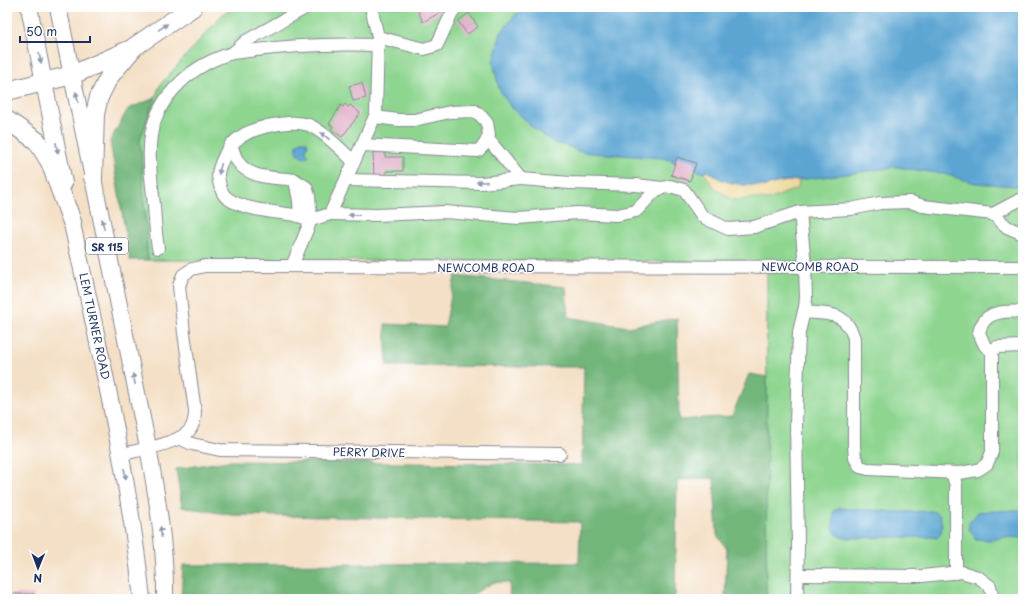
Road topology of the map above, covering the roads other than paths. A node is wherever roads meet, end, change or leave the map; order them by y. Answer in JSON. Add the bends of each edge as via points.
{"nodes":[{"id":1,"x":29,"y":7,"type":"edge"},
{"id":2,"x":58,"y":7,"type":"edge"},
{"id":3,"x":193,"y":7,"type":"edge"},
{"id":4,"x":307,"y":7,"type":"edge"},
{"id":5,"x":370,"y":7,"type":"edge"},
{"id":6,"x":456,"y":7,"type":"edge"},
{"id":7,"x":378,"y":41,"type":"junction"},
{"id":8,"x":134,"y":47,"type":"junction"},
{"id":9,"x":234,"y":52,"type":"junction"},
{"id":10,"x":72,"y":75,"type":"junction"},
{"id":11,"x":45,"y":82,"type":"junction"},
{"id":12,"x":7,"y":91,"type":"edge"},
{"id":13,"x":375,"y":117,"type":"junction"},
{"id":14,"x":7,"y":120,"type":"edge"},
{"id":15,"x":488,"y":139,"type":"junction"},
{"id":16,"x":230,"y":144,"type":"junction"},
{"id":17,"x":362,"y":145,"type":"junction"},
{"id":18,"x":354,"y":162,"type":"junction"},
{"id":19,"x":93,"y":178,"type":"junction"},
{"id":20,"x":521,"y":179,"type":"junction"},
{"id":21,"x":346,"y":180,"type":"junction"},
{"id":22,"x":662,"y":188,"type":"junction"},
{"id":23,"x":1023,"y":198,"type":"edge"},
{"id":24,"x":800,"y":212,"type":"junction"},
{"id":25,"x":330,"y":214,"type":"junction"},
{"id":26,"x":993,"y":214,"type":"junction"},
{"id":27,"x":305,"y":218,"type":"junction"},
{"id":28,"x":72,"y":222,"type":"junction"},
{"id":29,"x":1023,"y":234,"type":"edge"},
{"id":30,"x":158,"y":248,"type":"dead end"},
{"id":31,"x":292,"y":266,"type":"junction"},
{"id":32,"x":805,"y":266,"type":"junction"},
{"id":33,"x":1023,"y":267,"type":"edge"},
{"id":34,"x":804,"y":312,"type":"junction"},
{"id":35,"x":1023,"y":312,"type":"edge"},
{"id":36,"x":1023,"y":346,"type":"edge"},
{"id":37,"x":992,"y":351,"type":"junction"},
{"id":38,"x":179,"y":438,"type":"junction"},
{"id":39,"x":148,"y":447,"type":"junction"},
{"id":40,"x":122,"y":454,"type":"junction"},
{"id":41,"x":560,"y":454,"type":"dead end"},
{"id":42,"x":952,"y":473,"type":"junction"},
{"id":43,"x":956,"y":573,"type":"junction"},
{"id":44,"x":798,"y":574,"type":"junction"},
{"id":45,"x":142,"y":599,"type":"edge"},
{"id":46,"x":165,"y":599,"type":"edge"},
{"id":47,"x":798,"y":599,"type":"edge"},
{"id":48,"x":993,"y":599,"type":"edge"}],
"edges":[{"from":1,"to":11,"type":"main road","name":"LEM TURNER ROAD","number":"SR 115","one_way":true},
{"from":2,"to":10,"type":"main road","number":"SR 115"},
{"from":8,"to":3,"type":"highway","one_way":true},
{"from":4,"to":9,"type":"street","via":[[246,41]]},
{"from":5,"to":7,"type":"street"},
{"from":6,"to":7,"type":"street","via":[[437,45],[424,49]]},
{"from":7,"to":9,"type":"street"},
{"from":7,"to":13,"type":"street"},
{"from":8,"to":10,"type":"highway"},
{"from":8,"to":19,"type":"highway","via":[[109,77],[99,97],[95,114]]},
{"from":9,"to":30,"type":"street","via":[[211,61],[184,79],[169,95],[156,121],[151,134],[150,174]]},
{"from":10,"to":11,"type":"highway"},
{"from":19,"to":10,"type":"main road","number":"SR 115","one_way":true},
{"from":11,"to":12,"type":"highway"},
{"from":11,"to":28,"type":"main road","name":"LEM TURNER ROAD","number":"SR 115","one_way":true},
{"from":13,"to":15,"type":"street","via":[[414,120],[450,112],[475,112],[487,123]]},
{"from":13,"to":17,"type":"street"},
{"from":14,"to":28,"type":"highway","via":[[37,141],[50,162]]},
{"from":15,"to":17,"type":"street","via":[[478,151]]},
{"from":15,"to":20,"type":"street"},
{"from":18,"to":16,"type":"street","one_way":true,"via":[[310,126],[298,122],[258,128]]},
{"from":16,"to":27,"type":"street","via":[[238,162],[246,170],[258,176],[295,180],[306,187],[309,196]]},
{"from":16,"to":27,"type":"street","one_way":true,"via":[[218,171],[219,184],[226,198],[244,206]]},
{"from":17,"to":18,"type":"street"},
{"from":18,"to":21,"type":"street"},
{"from":39,"to":19,"type":"main road","number":"SR 115","one_way":true},
{"from":20,"to":21,"type":"street","one_way":true,"via":[[481,183]]},
{"from":20,"to":22,"type":"street"},
{"from":21,"to":25,"type":"street"},
{"from":22,"to":24,"type":"street","via":[[670,186],[684,190],[703,218],[728,229],[754,227]]},
{"from":22,"to":25,"type":"street","one_way":true,"via":[[636,211],[617,215],[577,213],[519,218],[445,212]]},
{"from":23,"to":26,"type":"street"},
{"from":24,"to":26,"type":"street","via":[[911,202],[923,206]]},
{"from":24,"to":32,"type":"street"},
{"from":25,"to":27,"type":"street"},
{"from":26,"to":29,"type":"street","via":[[1007,227]]},
{"from":27,"to":31,"type":"street"},
{"from":28,"to":40,"type":"main road","name":"LEM TURNER ROAD","number":"SR 115"},
{"from":31,"to":32,"type":"street","name":"NEWCOMB ROAD"},
{"from":31,"to":38,"type":"street","name":"NEWCOMB ROAD","via":[[205,266],[192,269],[183,275],[179,286],[195,411],[194,422],[189,431]]},
{"from":32,"to":33,"type":"street","name":"NEWCOMB ROAD"},
{"from":32,"to":34,"type":"street"},
{"from":34,"to":42,"type":"street","via":[[835,315],[846,321],[851,329],[854,338],[854,446],[855,458],[860,467]]},
{"from":34,"to":44,"type":"street","via":[[799,332],[796,424]]},
{"from":35,"to":37,"type":"street","via":[[998,313],[987,317],[979,334],[985,346]]},
{"from":36,"to":37,"type":"street","via":[[997,347]]},
{"from":37,"to":42,"type":"street","via":[[992,452],[987,464],[978,470]]},
{"from":38,"to":39,"type":"street","name":"NEWCOMB ROAD"},
{"from":38,"to":41,"type":"street","name":"PERRY DRIVE","via":[[192,444],[220,450]]},
{"from":39,"to":40,"type":"street","name":"NEWCOMB ROAD"},
{"from":46,"to":39,"type":"main road","number":"SR 115","one_way":true,"via":[[160,520]]},
{"from":40,"to":45,"type":"main road","name":"LEM TURNER ROAD","number":"SR 115","one_way":true},
{"from":42,"to":43,"type":"street","via":[[956,485]]},
{"from":43,"to":44,"type":"street","via":[[922,576]]},
{"from":43,"to":48,"type":"street","via":[[978,577],[990,586]]},
{"from":44,"to":47,"type":"street"}]}
